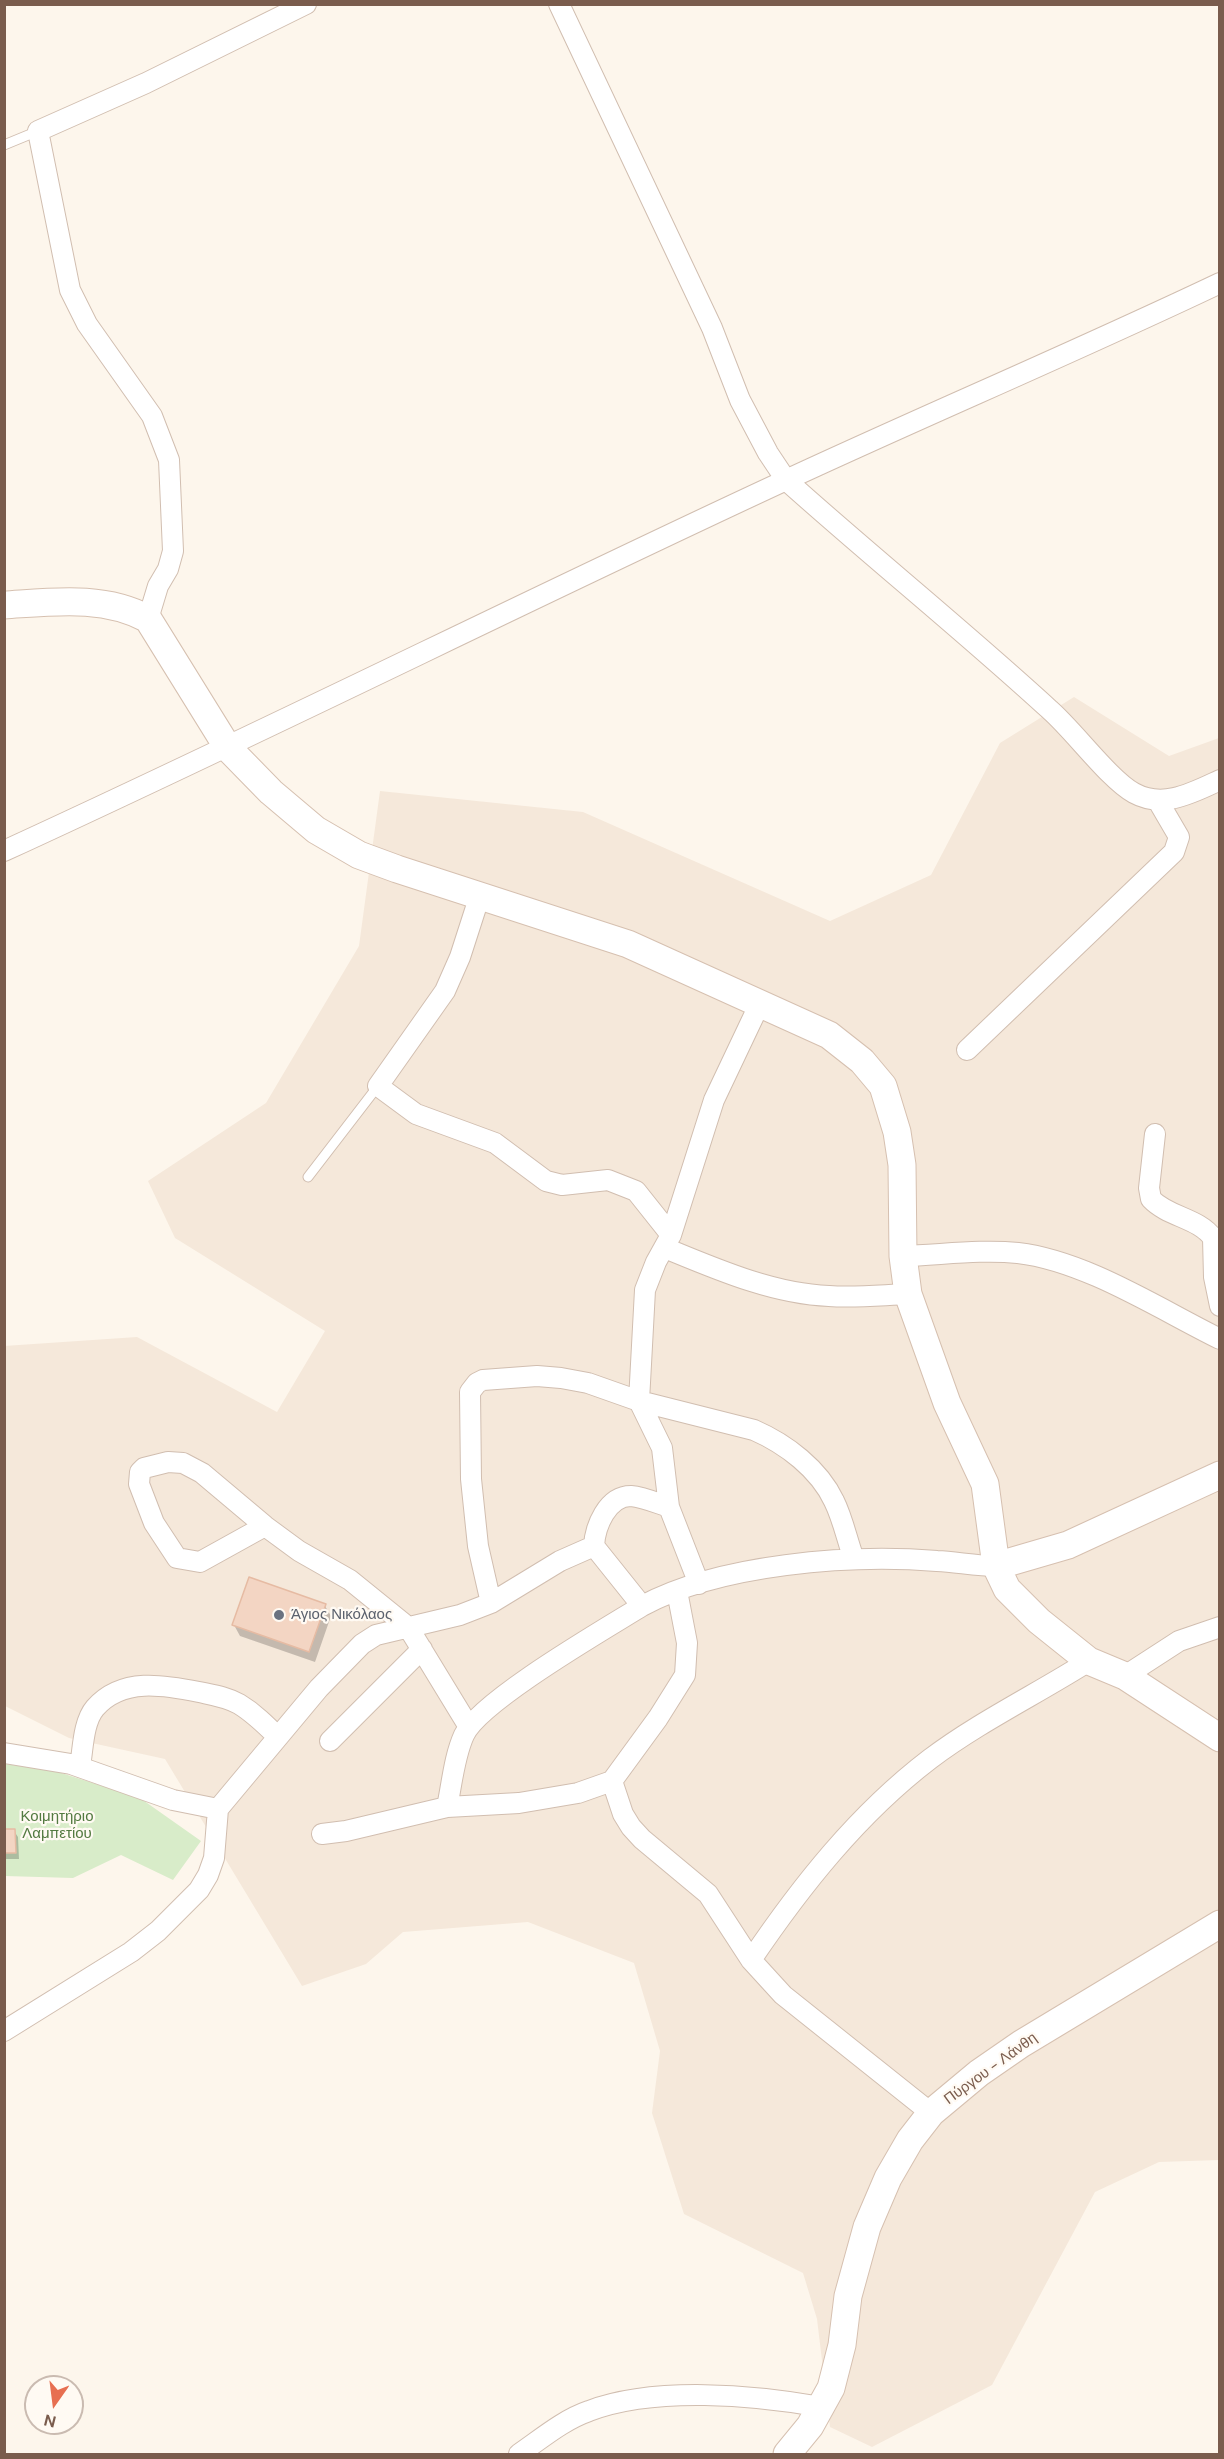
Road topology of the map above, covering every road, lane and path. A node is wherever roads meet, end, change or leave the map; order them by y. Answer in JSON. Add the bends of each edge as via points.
{"nodes":[{"id":1,"x":306,"y":4,"type":"edge"},
{"id":2,"x":559,"y":4,"type":"edge"},
{"id":3,"x":38,"y":131,"type":"junction"},
{"id":4,"x":4,"y":145,"type":"edge"},
{"id":5,"x":1220,"y":284,"type":"edge"},
{"id":6,"x":786,"y":480,"type":"junction"},
{"id":7,"x":4,"y":605,"type":"edge"},
{"id":8,"x":148,"y":619,"type":"junction"},
{"id":9,"x":228,"y":748,"type":"junction"},
{"id":10,"x":1220,"y":780,"type":"edge"},
{"id":11,"x":1158,"y":801,"type":"junction"},
{"id":12,"x":4,"y":851,"type":"edge"},
{"id":13,"x":480,"y":895,"type":"junction"},
{"id":14,"x":760,"y":1003,"type":"junction"},
{"id":15,"x":967,"y":1050,"type":"dead end"},
{"id":16,"x":378,"y":1086,"type":"junction"},
{"id":17,"x":1155,"y":1134,"type":"dead end"},
{"id":18,"x":308,"y":1177,"type":"dead end"},
{"id":19,"x":668,"y":1242,"type":"junction"},
{"id":20,"x":903,"y":1256,"type":"junction"},
{"id":21,"x":908,"y":1294,"type":"junction"},
{"id":22,"x":1220,"y":1306,"type":"edge"},
{"id":23,"x":1220,"y":1339,"type":"edge"},
{"id":24,"x":639,"y":1401,"type":"junction"},
{"id":25,"x":1220,"y":1475,"type":"edge"},
{"id":26,"x":669,"y":1507,"type":"junction"},
{"id":27,"x":265,"y":1527,"type":"junction"},
{"id":28,"x":594,"y":1546,"type":"junction"},
{"id":29,"x":854,"y":1559,"type":"junction"},
{"id":30,"x":996,"y":1566,"type":"junction"},
{"id":31,"x":699,"y":1584,"type":"junction"},
{"id":32,"x":677,"y":1591,"type":"junction"},
{"id":33,"x":491,"y":1603,"type":"junction"},
{"id":34,"x":642,"y":1606,"type":"junction"},
{"id":35,"x":408,"y":1627,"type":"junction"},
{"id":36,"x":1220,"y":1627,"type":"edge"},
{"id":37,"x":422,"y":1649,"type":"junction"},
{"id":38,"x":1089,"y":1661,"type":"junction"},
{"id":39,"x":1125,"y":1676,"type":"junction"},
{"id":40,"x":469,"y":1727,"type":"junction"},
{"id":41,"x":278,"y":1737,"type":"junction"},
{"id":42,"x":1220,"y":1738,"type":"edge"},
{"id":43,"x":330,"y":1741,"type":"dead end"},
{"id":44,"x":4,"y":1753,"type":"edge"},
{"id":45,"x":80,"y":1766,"type":"junction"},
{"id":46,"x":612,"y":1781,"type":"junction"},
{"id":47,"x":447,"y":1807,"type":"junction"},
{"id":48,"x":218,"y":1809,"type":"junction"},
{"id":49,"x":322,"y":1834,"type":"dead end"},
{"id":50,"x":1220,"y":1924,"type":"edge"},
{"id":51,"x":751,"y":1960,"type":"junction"},
{"id":52,"x":4,"y":2031,"type":"edge"},
{"id":53,"x":932,"y":2113,"type":"junction"},
{"id":54,"x":822,"y":2407,"type":"junction"},
{"id":55,"x":519,"y":2454,"type":"edge"},
{"id":56,"x":787,"y":2454,"type":"edge"}],
"edges":[{"from":1,"to":3,"type":"street"},
{"from":2,"to":6,"type":"street","via":[[712,328],[740,400]]},
{"from":3,"to":4,"type":"lane"},
{"from":3,"to":8,"type":"street","via":[[70,290],[87,324],[152,416],[169,460],[172,551]]},
{"from":5,"to":6,"type":"street"},
{"from":6,"to":9,"type":"street"},
{"from":6,"to":11,"type":"street","via":[[1064,722],[1133,793]]},
{"from":7,"to":8,"type":"street","via":[[93,603],[133,611]]},
{"from":8,"to":9,"type":"street"},
{"from":9,"to":12,"type":"street"},
{"from":9,"to":13,"type":"street","via":[[316,830],[359,855]]},
{"from":10,"to":11,"type":"street","via":[[1172,800]]},
{"from":11,"to":15,"type":"street","via":[[1179,837],[1174,852]]},
{"from":13,"to":14,"type":"street","via":[[628,944]]},
{"from":13,"to":16,"type":"street","via":[[445,991]]},
{"from":14,"to":19,"type":"street","via":[[714,1100]]},
{"from":14,"to":20,"type":"street","via":[[829,1035],[862,1060],[883,1086],[902,1165]]},
{"from":16,"to":18,"type":"lane"},
{"from":16,"to":19,"type":"street","via":[[416,1114],[495,1143],[546,1181],[562,1185],[608,1180],[636,1191]]},
{"from":17,"to":22,"type":"street","via":[[1151,1199],[1213,1238]]},
{"from":19,"to":21,"type":"street","via":[[774,1287],[829,1296]]},
{"from":19,"to":24,"type":"street","via":[[645,1290]]},
{"from":20,"to":21,"type":"street"},
{"from":20,"to":23,"type":"street","via":[[1016,1253],[1045,1258],[1104,1281]]},
{"from":21,"to":30,"type":"street","via":[[947,1403],[985,1484]]},
{"from":24,"to":26,"type":"street","via":[[662,1448]]},
{"from":24,"to":29,"type":"street","via":[[754,1430],[788,1448],[818,1477],[834,1501]]},
{"from":24,"to":33,"type":"street","via":[[561,1378],[483,1380],[472,1387],[471,1479],[478,1546]]},
{"from":25,"to":30,"type":"street","via":[[1068,1545]]},
{"from":26,"to":28,"type":"street","via":[[624,1497],[599,1520]]},
{"from":26,"to":31,"type":"street"},
{"from":27,"to":27,"type":"street","via":[[202,1473],[183,1463],[168,1462],[140,1472],[138,1484],[154,1523],[177,1558],[200,1562]]},
{"from":27,"to":35,"type":"street","via":[[350,1580]]},
{"from":28,"to":33,"type":"street","via":[[560,1561]]},
{"from":28,"to":34,"type":"street"},
{"from":29,"to":30,"type":"street"},
{"from":29,"to":31,"type":"street","via":[[779,1567]]},
{"from":30,"to":38,"type":"street","via":[[1007,1589],[1020,1603]]},
{"from":31,"to":32,"type":"street"},
{"from":32,"to":34,"type":"street"},
{"from":32,"to":46,"type":"street","via":[[687,1643],[685,1675]]},
{"from":33,"to":35,"type":"street","via":[[460,1616]]},
{"from":34,"to":40,"type":"street","via":[[497,1701]]},
{"from":35,"to":37,"type":"street"},
{"from":35,"to":41,"type":"street","via":[[376,1635],[362,1644]]},
{"from":36,"to":39,"type":"street","via":[[1179,1641]]},
{"from":37,"to":40,"type":"street"},
{"from":37,"to":43,"type":"street"},
{"from":38,"to":39,"type":"street"},
{"from":38,"to":51,"type":"street","via":[[961,1738],[896,1786],[801,1889]]},
{"from":39,"to":42,"type":"street"},
{"from":40,"to":47,"type":"street","via":[[460,1746]]},
{"from":41,"to":45,"type":"street","via":[[252,1713],[224,1697],[145,1685],[109,1696],[95,1708]]},
{"from":41,"to":48,"type":"street"},
{"from":44,"to":45,"type":"street"},
{"from":45,"to":48,"type":"street","via":[[173,1800]]},
{"from":46,"to":47,"type":"street","via":[[578,1793],[519,1803]]},
{"from":46,"to":51,"type":"street","via":[[631,1827],[708,1894]]},
{"from":47,"to":49,"type":"street"},
{"from":48,"to":52,"type":"street","via":[[214,1858],[199,1890],[131,1952]]},
{"from":50,"to":53,"type":"street","name":"Πύργου - Λάνθη","via":[[1021,2044]]},
{"from":51,"to":53,"type":"street","via":[[814,2022]]},
{"from":53,"to":54,"type":"street","name":"Πύργου - Λάνθη","via":[[910,2140],[888,2178],[867,2228],[848,2296],[837,2366]]},
{"from":54,"to":55,"type":"street","via":[[708,2395],[635,2400],[587,2411]]},
{"from":54,"to":56,"type":"street","name":"Πύργου - Λάνθη"}]}
